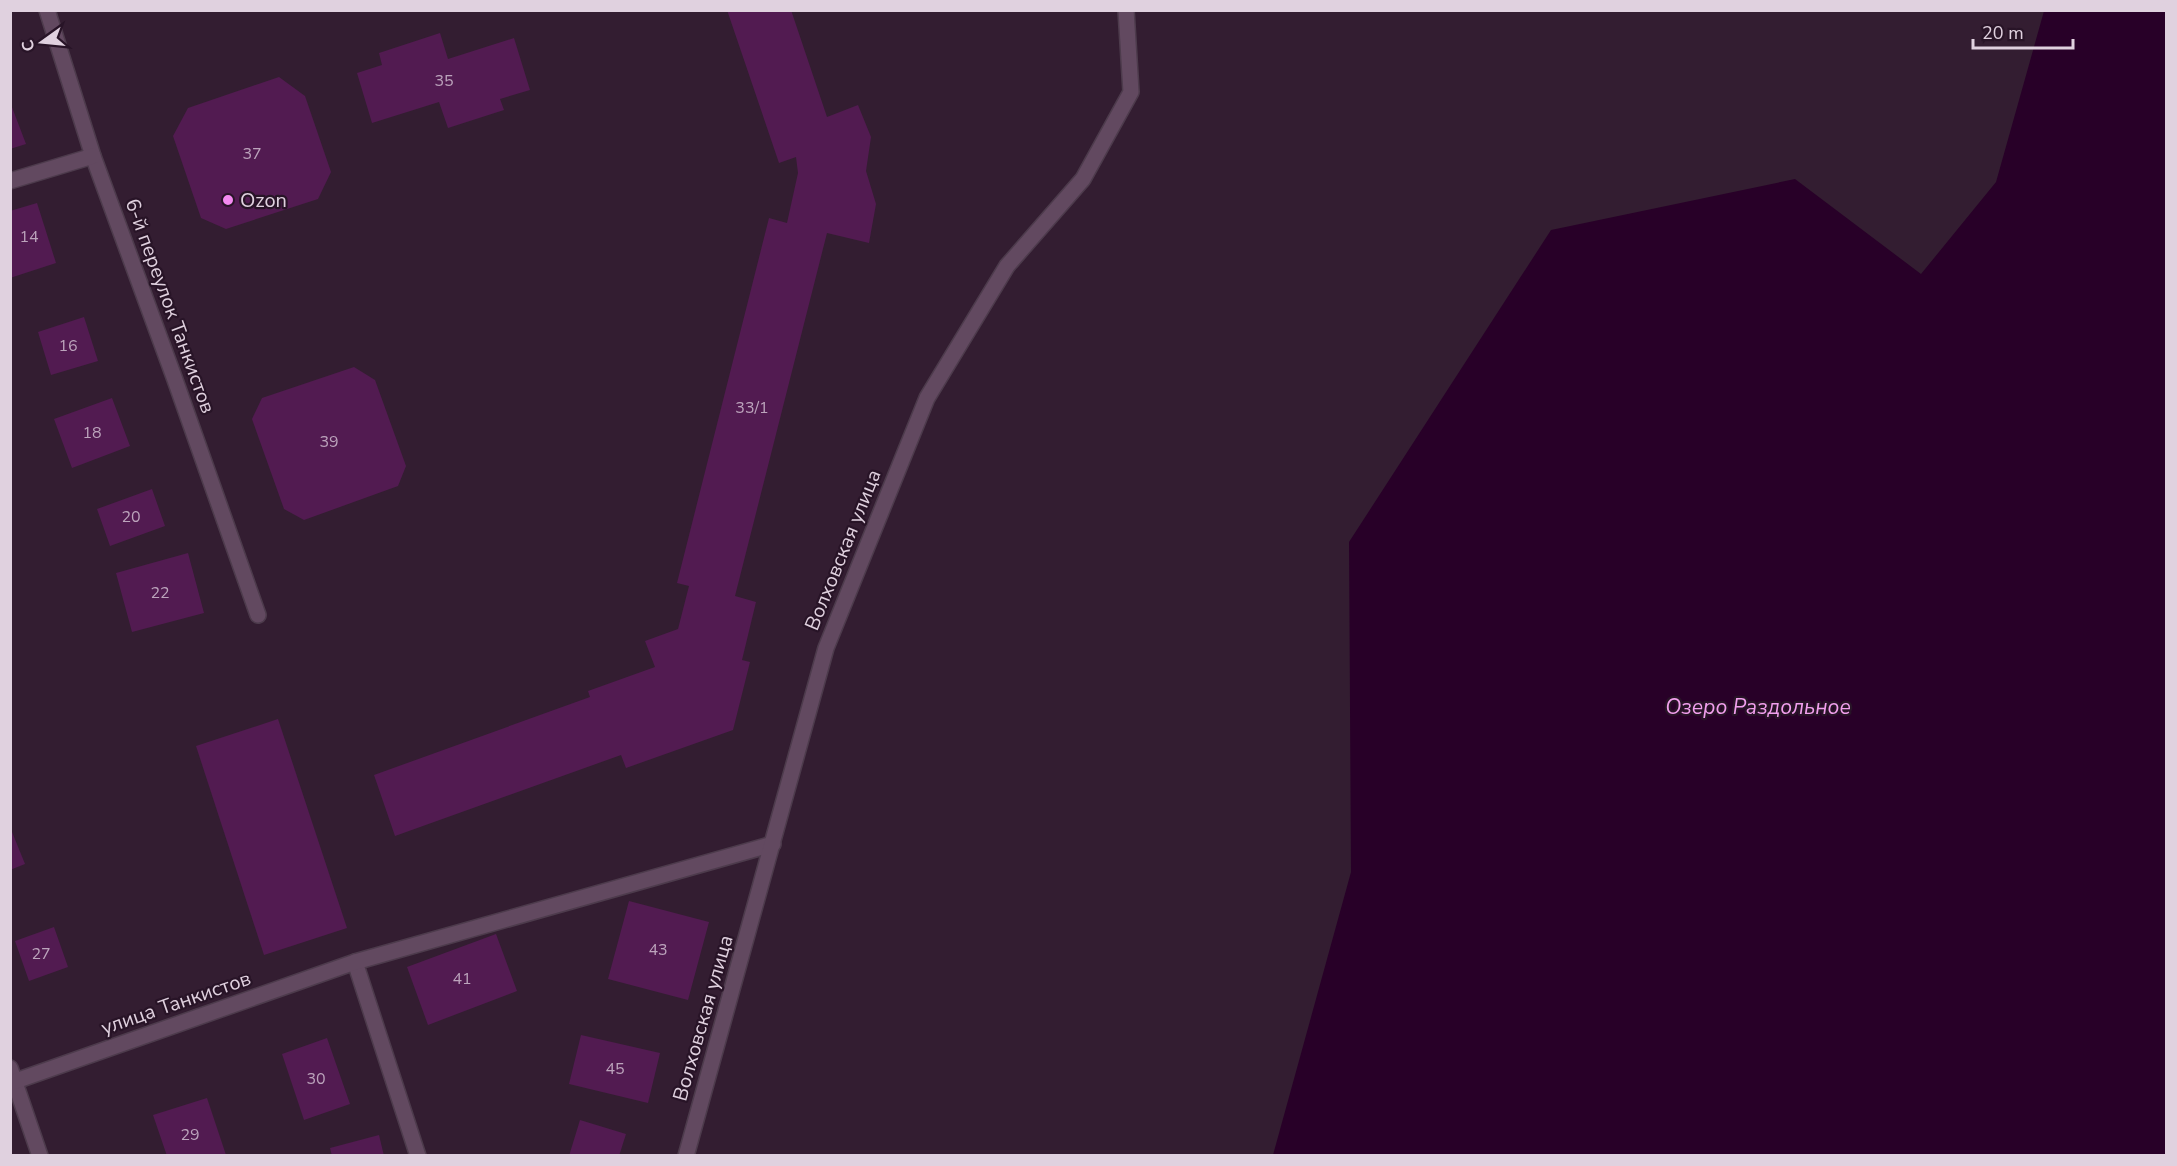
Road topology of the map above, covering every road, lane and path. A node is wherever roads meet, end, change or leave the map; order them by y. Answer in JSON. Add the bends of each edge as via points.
{"nodes":[{"id":1,"x":47,"y":10,"type":"edge"},
{"id":2,"x":1126,"y":10,"type":"edge"},
{"id":3,"x":93,"y":156,"type":"junction"},
{"id":4,"x":10,"y":181,"type":"edge"},
{"id":5,"x":258,"y":615,"type":"dead end"},
{"id":6,"x":773,"y":844,"type":"junction"},
{"id":7,"x":355,"y":962,"type":"junction"},
{"id":8,"x":12,"y":1078,"type":"edge"},
{"id":9,"x":40,"y":1155,"type":"edge"},
{"id":10,"x":418,"y":1155,"type":"edge"},
{"id":11,"x":686,"y":1155,"type":"edge"}],
"edges":[{"from":1,"to":3,"type":"street","name":"6-й переулок Танкистов"},
{"from":2,"to":6,"type":"street","name":"Волховская улица","via":[[1131,92],[1083,179],[1007,266],[927,399],[826,648]]},
{"from":3,"to":4,"type":"street"},
{"from":3,"to":5,"type":"street","name":"6-й переулок Танкистов"},
{"from":6,"to":7,"type":"street","name":"улица Танкистов"},
{"from":6,"to":11,"type":"street","name":"Волховская улица"},
{"from":7,"to":8,"type":"street","name":"улица Танкистов"},
{"from":7,"to":10,"type":"street"},
{"from":8,"to":9,"type":"street"}]}
